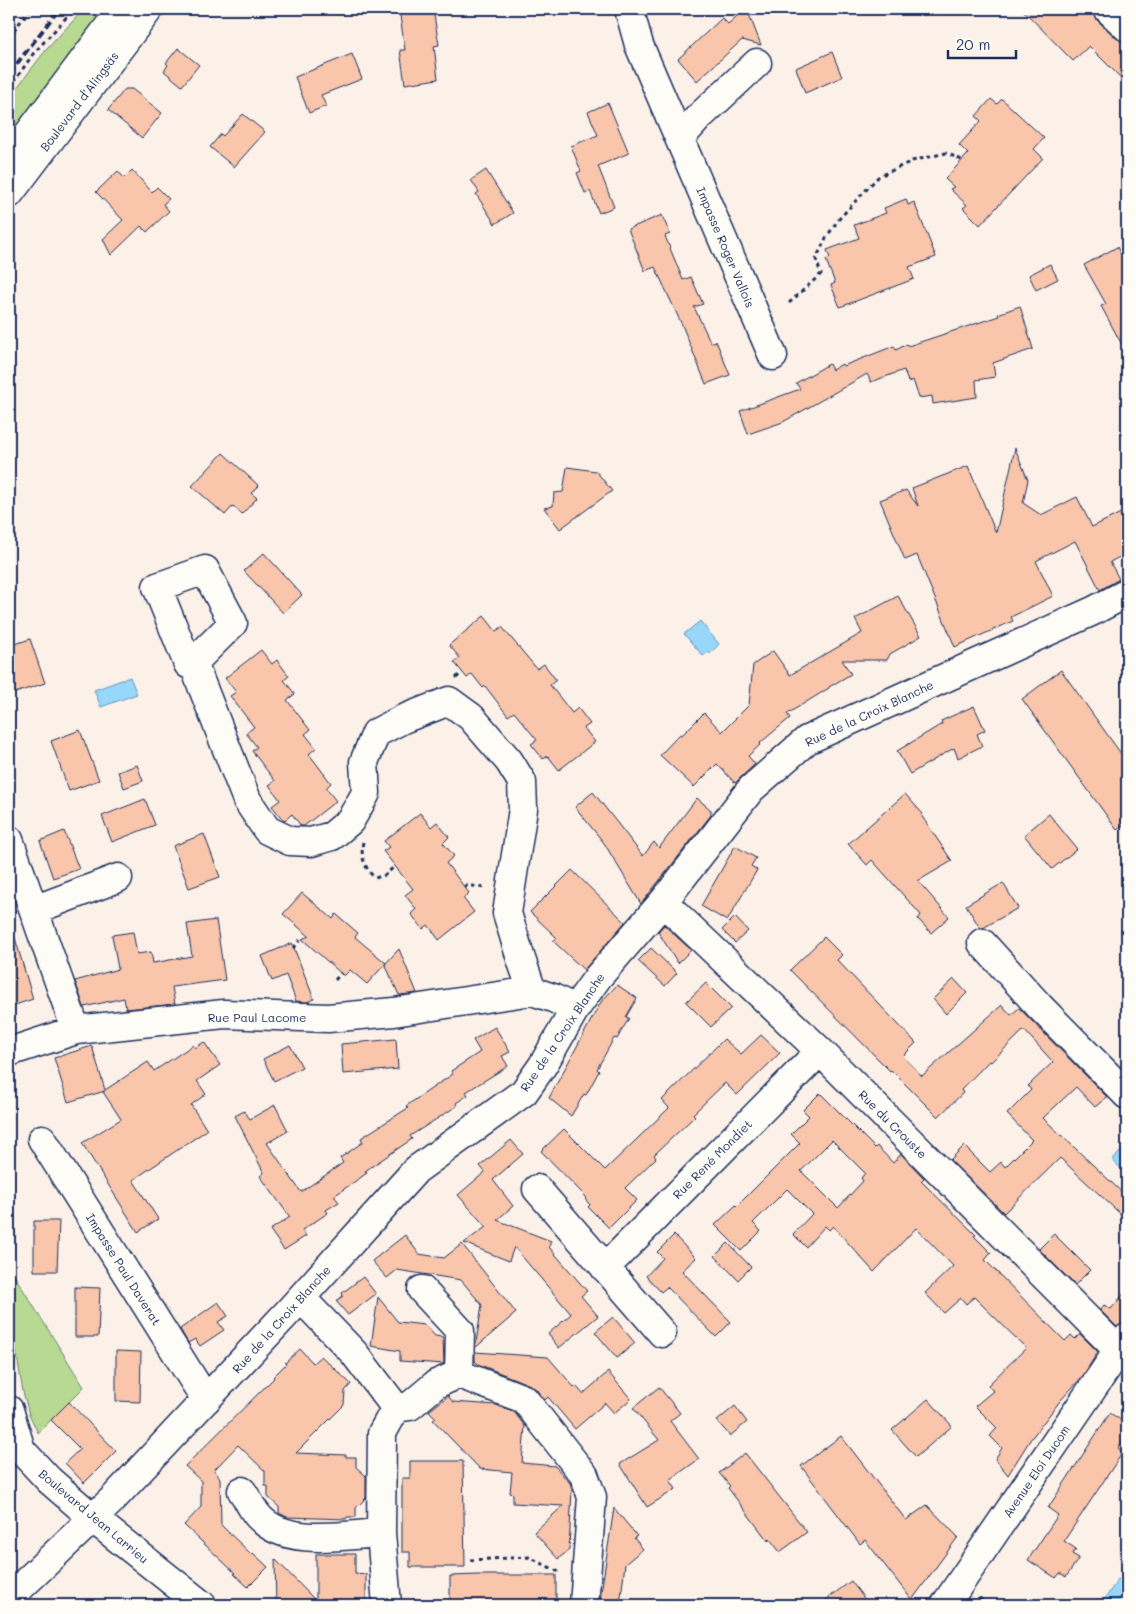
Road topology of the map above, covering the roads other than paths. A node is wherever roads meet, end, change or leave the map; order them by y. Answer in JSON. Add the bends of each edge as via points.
{"nodes":[{"id":1,"x":122,"y":9,"type":"edge"},
{"id":2,"x":149,"y":9,"type":"edge"},
{"id":3,"x":629,"y":9,"type":"edge"},
{"id":4,"x":1108,"y":9,"type":"edge"},
{"id":5,"x":1127,"y":27,"type":"edge"},
{"id":6,"x":758,"y":63,"type":"dead end"},
{"id":7,"x":680,"y":138,"type":"junction"},
{"id":8,"x":9,"y":160,"type":"edge"},
{"id":9,"x":9,"y":194,"type":"edge"},
{"id":10,"x":773,"y":356,"type":"dead end"},
{"id":11,"x":1127,"y":593,"type":"edge"},
{"id":12,"x":193,"y":663,"type":"dead end"},
{"id":13,"x":9,"y":840,"type":"edge"},
{"id":14,"x":118,"y":878,"type":"dead end"},
{"id":15,"x":23,"y":900,"type":"edge"},
{"id":16,"x":663,"y":902,"type":"junction"},
{"id":17,"x":982,"y":943,"type":"dead end"},
{"id":18,"x":532,"y":991,"type":"junction"},
{"id":19,"x":575,"y":1010,"type":"junction"},
{"id":20,"x":76,"y":1030,"type":"junction"},
{"id":21,"x":820,"y":1051,"type":"junction"},
{"id":22,"x":9,"y":1052,"type":"edge"},
{"id":23,"x":1127,"y":1095,"type":"edge"},
{"id":24,"x":42,"y":1139,"type":"dead end"},
{"id":25,"x":536,"y":1189,"type":"dead end"},
{"id":26,"x":605,"y":1268,"type":"junction"},
{"id":27,"x":422,"y":1290,"type":"dead end"},
{"id":28,"x":301,"y":1298,"type":"junction"},
{"id":29,"x":662,"y":1333,"type":"dead end"},
{"id":30,"x":1122,"y":1344,"type":"edge"},
{"id":31,"x":459,"y":1374,"type":"junction"},
{"id":32,"x":206,"y":1400,"type":"junction"},
{"id":33,"x":396,"y":1408,"type":"junction"},
{"id":34,"x":9,"y":1410,"type":"edge"},
{"id":35,"x":242,"y":1491,"type":"dead end"},
{"id":36,"x":94,"y":1518,"type":"junction"},
{"id":37,"x":381,"y":1533,"type":"junction"},
{"id":38,"x":585,"y":1596,"type":"edge"},
{"id":39,"x":9,"y":1598,"type":"edge"},
{"id":40,"x":202,"y":1605,"type":"edge"},
{"id":41,"x":387,"y":1605,"type":"edge"},
{"id":42,"x":945,"y":1605,"type":"edge"}],
"edges":[{"from":1,"to":8,"type":"street","name":"Boulevard d'Alingsäs"},
{"from":2,"to":9,"type":"street","name":"Boulevard d'Alingsäs"},
{"from":3,"to":7,"type":"street","name":"Impasse Roger Vallois","via":[[639,45]]},
{"from":4,"to":5,"type":"street"},
{"from":6,"to":7,"type":"street"},
{"from":7,"to":10,"type":"street","name":"Impasse Roger Vallois"},
{"from":11,"to":16,"type":"street","name":"Rue de la Croix Blanche","via":[[807,740],[750,789]]},
{"from":12,"to":18,"type":"street","via":[[247,800],[267,830],[290,841],[311,842],[332,836],[350,821],[366,793],[364,762],[376,733],[449,701],[472,717],[509,760],[522,782],[524,809],[507,913]]},
{"from":13,"to":15,"type":"street"},
{"from":14,"to":15,"type":"street"},
{"from":15,"to":20,"type":"street"},
{"from":16,"to":19,"type":"street","name":"Rue de la Croix Blanche","via":[[598,977]]},
{"from":16,"to":21,"type":"street","name":"Rue du Crouste"},
{"from":17,"to":23,"type":"street"},
{"from":18,"to":19,"type":"street","name":"Rue Paul Lacome"},
{"from":18,"to":20,"type":"street","name":"Rue Paul Lacome","via":[[338,1017],[224,1014]]},
{"from":19,"to":28,"type":"street","name":"Rue de la Croix Blanche","via":[[524,1092],[416,1170]]},
{"from":20,"to":22,"type":"street","name":"Rue Paul Lacome"},
{"from":21,"to":26,"type":"street","name":"Rue René Mondiet"},
{"from":21,"to":30,"type":"street","name":"Rue du Crouste"},
{"from":24,"to":32,"type":"street","name":"Impasse Paul Daverat"},
{"from":25,"to":26,"type":"street"},
{"from":26,"to":29,"type":"street"},
{"from":27,"to":31,"type":"street","via":[[460,1332]]},
{"from":28,"to":32,"type":"street","name":"Rue de la Croix Blanche"},
{"from":28,"to":33,"type":"street","via":[[354,1353]]},
{"from":30,"to":42,"type":"street","name":"Avenue Eloi Ducom"},
{"from":31,"to":33,"type":"street","via":[[436,1384],[410,1406]]},
{"from":31,"to":38,"type":"street","via":[[524,1399],[584,1475],[592,1497]]},
{"from":32,"to":36,"type":"street","name":"Rue de la Croix Blanche"},
{"from":33,"to":37,"type":"street","via":[[382,1433]]},
{"from":34,"to":36,"type":"street","name":"Boulevard Jean Larrieu","via":[[21,1450],[48,1480]]},
{"from":35,"to":37,"type":"street","via":[[259,1517],[279,1532],[303,1537]]},
{"from":36,"to":39,"type":"street","name":"Rue de la Croix Blanche"},
{"from":36,"to":40,"type":"street","name":"Boulevard Jean Larrieu"},
{"from":37,"to":41,"type":"street"}]}
